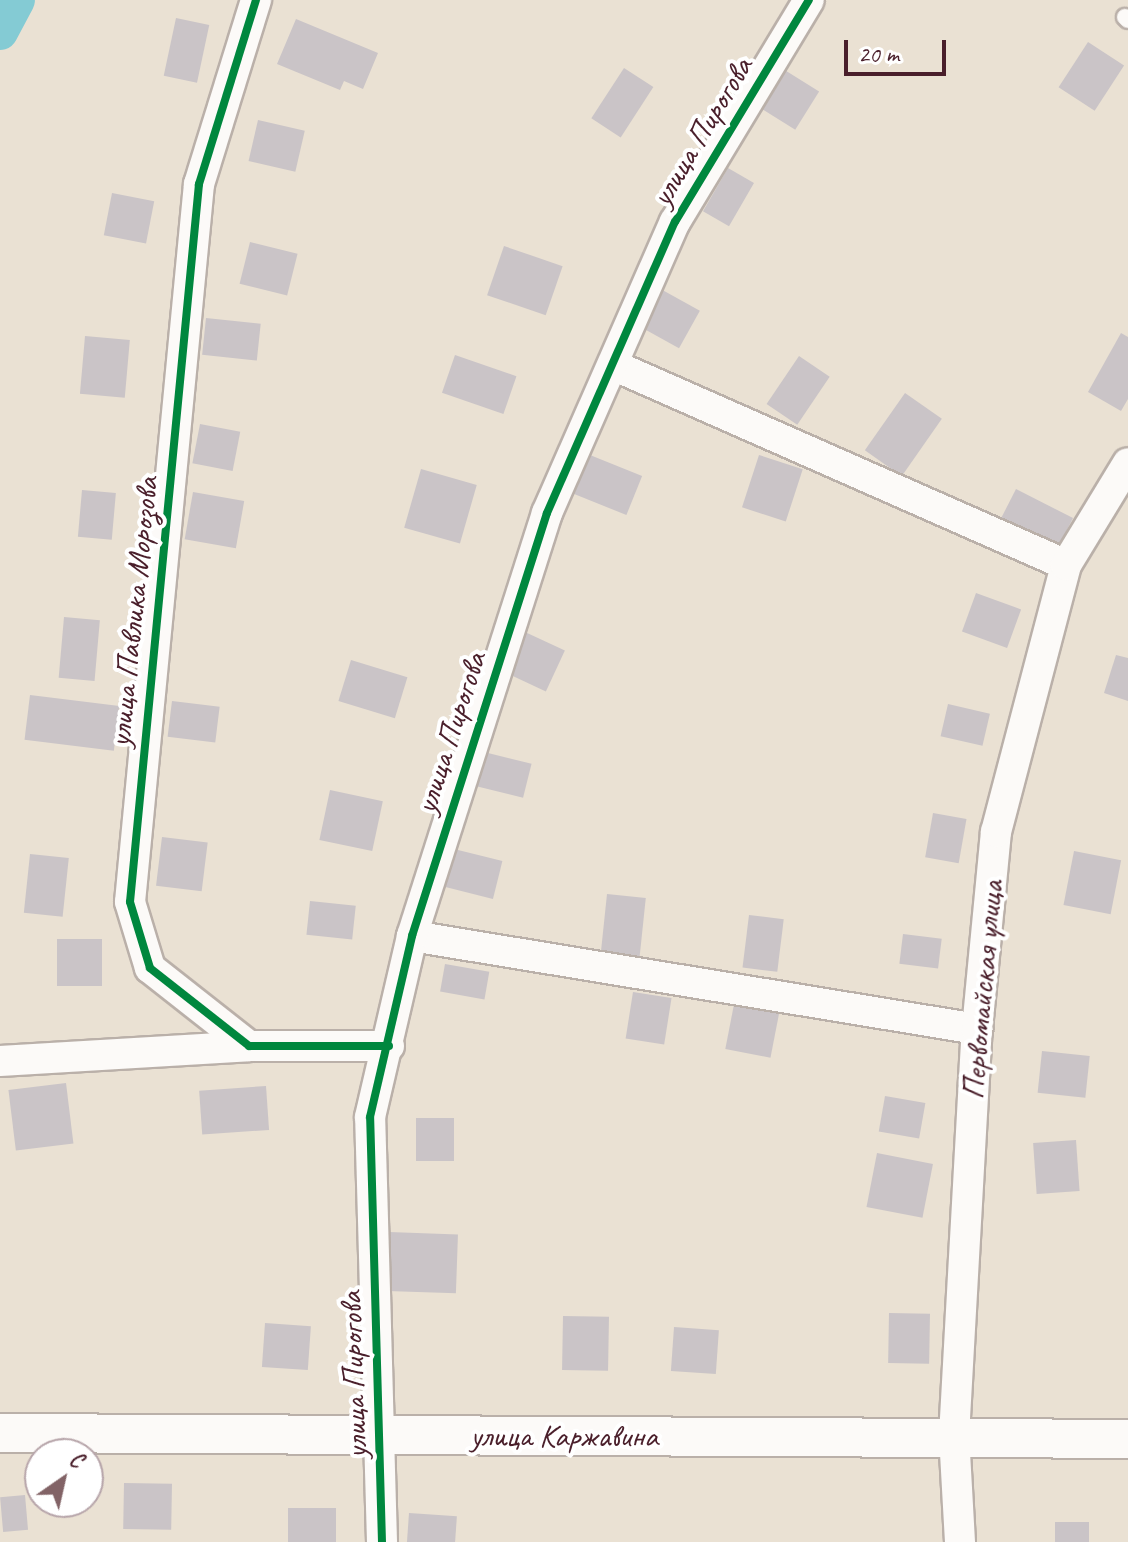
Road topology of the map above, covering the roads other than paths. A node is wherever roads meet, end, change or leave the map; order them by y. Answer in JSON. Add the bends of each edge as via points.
{"nodes":[{"id":1,"x":256,"y":0,"type":"edge"},
{"id":2,"x":809,"y":0,"type":"edge"},
{"id":3,"x":613,"y":365,"type":"junction"},
{"id":4,"x":1128,"y":463,"type":"edge"},
{"id":5,"x":1066,"y":565,"type":"junction"},
{"id":6,"x":412,"y":936,"type":"junction"},
{"id":7,"x":977,"y":1029,"type":"junction"},
{"id":8,"x":249,"y":1046,"type":"junction"},
{"id":9,"x":389,"y":1046,"type":"junction"},
{"id":10,"x":0,"y":1061,"type":"edge"},
{"id":11,"x":4,"y":1433,"type":"edge"},
{"id":12,"x":378,"y":1435,"type":"junction"},
{"id":13,"x":954,"y":1436,"type":"junction"},
{"id":14,"x":1128,"y":1439,"type":"edge"},
{"id":15,"x":382,"y":1542,"type":"edge"},
{"id":16,"x":960,"y":1542,"type":"edge"}],
"edges":[{"from":1,"to":8,"type":"street","name":"улица Павлика Морозова","via":[[199,184],[130,902],[150,968]]},
{"from":2,"to":3,"type":"street","name":"улица Пирогова","via":[[675,222]]},
{"from":3,"to":5,"type":"street"},
{"from":3,"to":6,"type":"street","name":"улица Пирогова","via":[[547,513]]},
{"from":4,"to":5,"type":"street","name":"Первомайская улица"},
{"from":5,"to":7,"type":"street","name":"Первомайская улица","via":[[996,832]]},
{"from":6,"to":7,"type":"street"},
{"from":6,"to":9,"type":"street","name":"улица Пирогова"},
{"from":7,"to":13,"type":"street","name":"Первомайская улица"},
{"from":8,"to":9,"type":"street"},
{"from":8,"to":10,"type":"street"},
{"from":9,"to":12,"type":"street","name":"улица Пирогова","via":[[370,1117]]},
{"from":11,"to":12,"type":"street","name":"улица Каржавина"},
{"from":12,"to":13,"type":"street","name":"улица Каржавина"},
{"from":12,"to":15,"type":"street","name":"улица Пирогова"},
{"from":13,"to":14,"type":"street","name":"улица Каржавина"},
{"from":13,"to":16,"type":"street","name":"Первомайская улица"}]}
